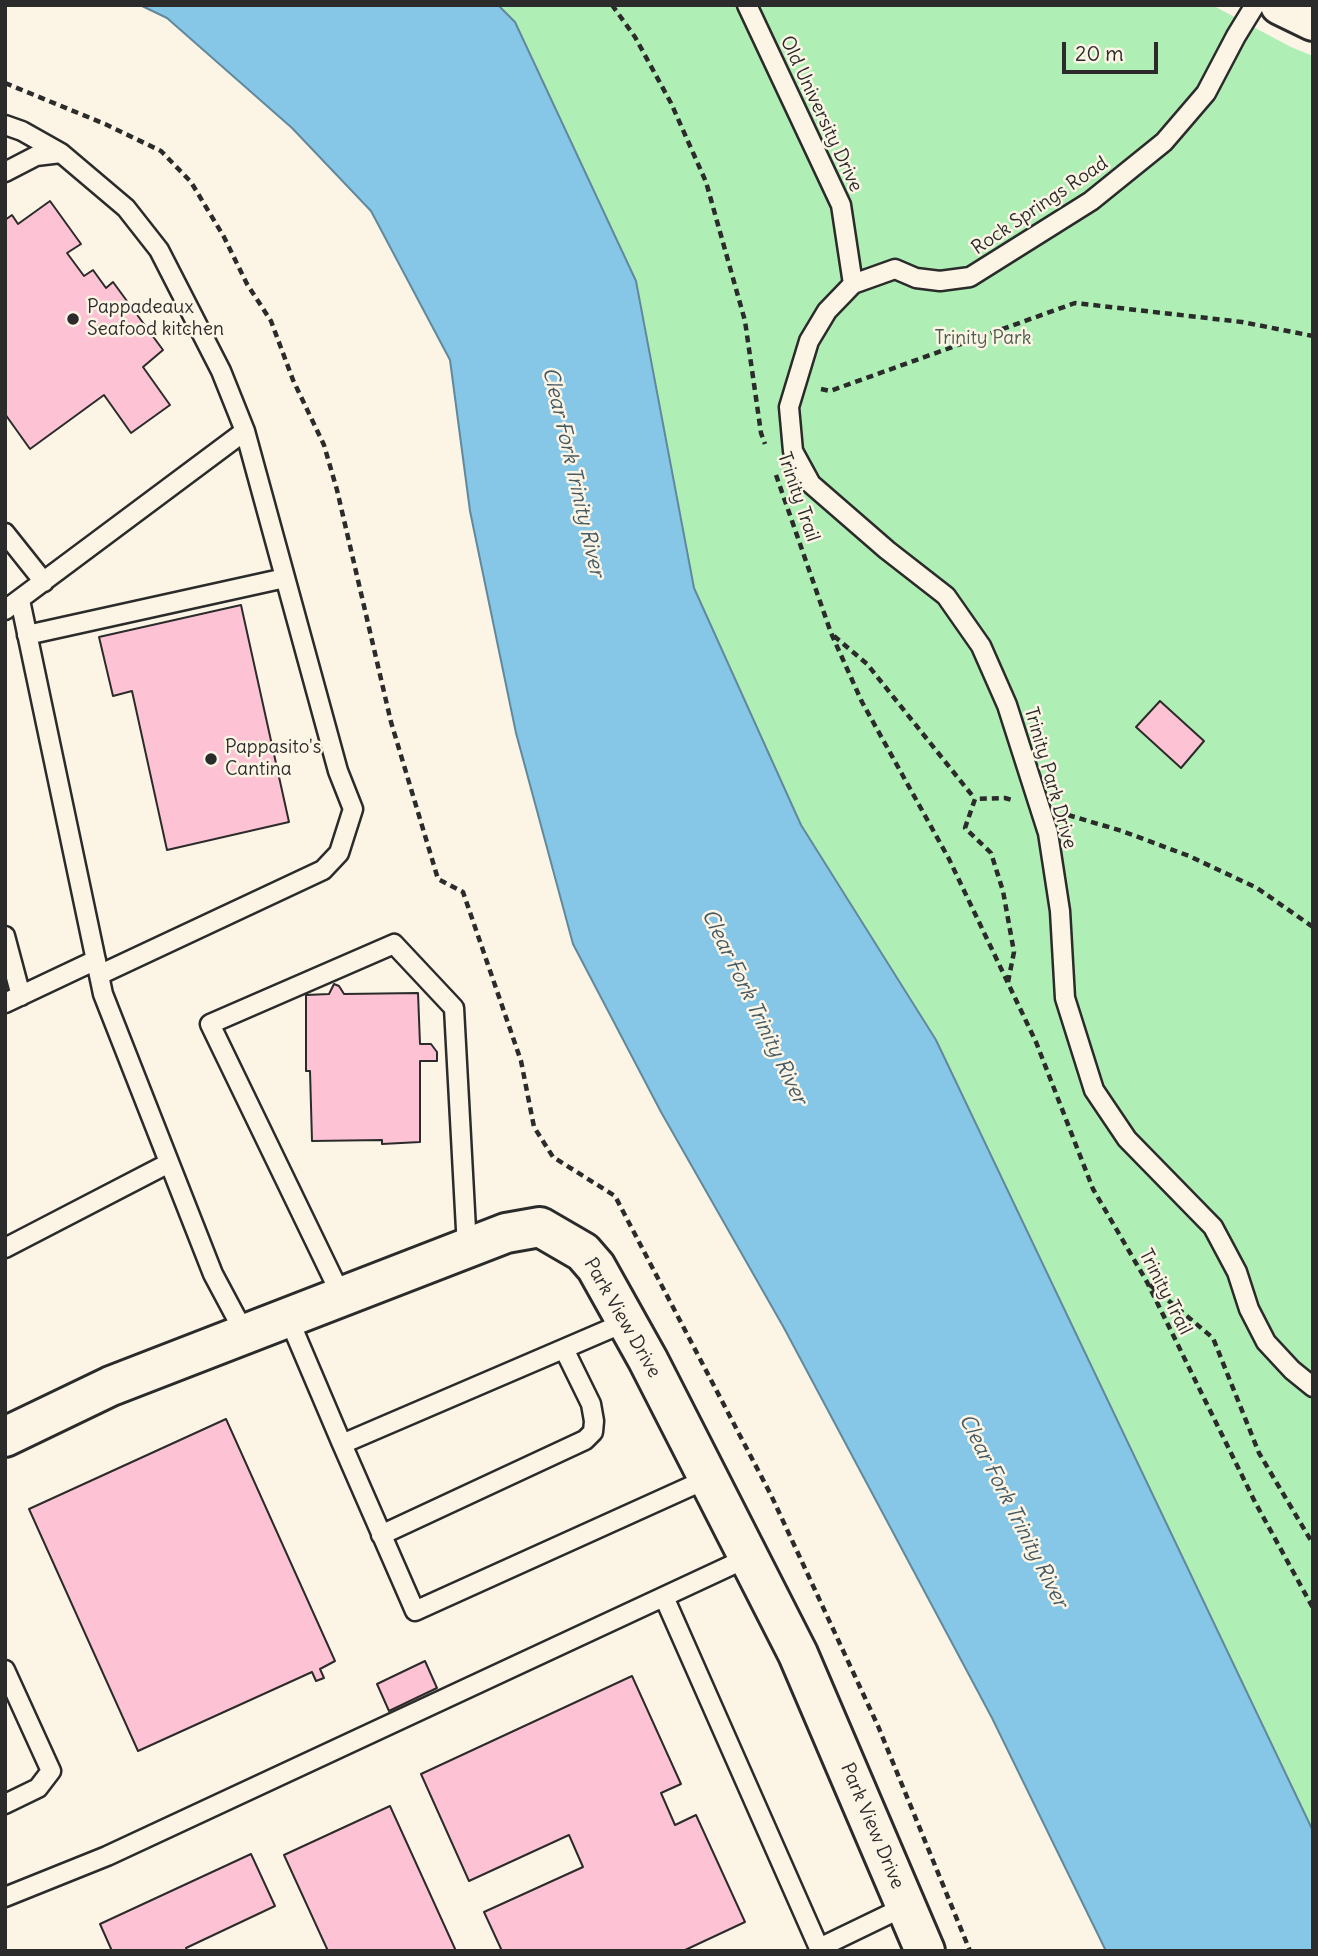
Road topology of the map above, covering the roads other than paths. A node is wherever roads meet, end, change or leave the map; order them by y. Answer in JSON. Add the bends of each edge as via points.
{"nodes":[{"id":1,"x":747,"y":5,"type":"edge"},
{"id":2,"x":1255,"y":5,"type":"edge"},
{"id":3,"x":1280,"y":5,"type":"edge"},
{"id":4,"x":1313,"y":21,"type":"edge"},
{"id":5,"x":5,"y":125,"type":"edge"},
{"id":6,"x":61,"y":153,"type":"junction"},
{"id":7,"x":5,"y":172,"type":"edge"},
{"id":8,"x":853,"y":285,"type":"junction"},
{"id":9,"x":245,"y":431,"type":"junction"},
{"id":10,"x":5,"y":533,"type":"edge"},
{"id":11,"x":285,"y":578,"type":"junction"},
{"id":12,"x":44,"y":582,"type":"junction"},
{"id":13,"x":13,"y":605,"type":"edge"},
{"id":14,"x":27,"y":635,"type":"junction"},
{"id":15,"x":5,"y":936,"type":"edge"},
{"id":16,"x":98,"y":968,"type":"junction"},
{"id":17,"x":13,"y":1000,"type":"edge"},
{"id":18,"x":169,"y":1163,"type":"junction"},
{"id":19,"x":5,"y":1248,"type":"edge"},
{"id":20,"x":467,"y":1248,"type":"junction"},
{"id":21,"x":342,"y":1297,"type":"junction"},
{"id":22,"x":288,"y":1317,"type":"junction"},
{"id":23,"x":626,"y":1322,"type":"junction"},
{"id":24,"x":245,"y":1334,"type":"junction"},
{"id":25,"x":564,"y":1349,"type":"junction"},
{"id":26,"x":1313,"y":1387,"type":"edge"},
{"id":27,"x":5,"y":1437,"type":"edge"},
{"id":28,"x":342,"y":1444,"type":"junction"},
{"id":29,"x":709,"y":1478,"type":"junction"},
{"id":30,"x":382,"y":1535,"type":"junction"},
{"id":31,"x":749,"y":1557,"type":"junction"},
{"id":32,"x":664,"y":1597,"type":"junction"},
{"id":33,"x":5,"y":1670,"type":"edge"},
{"id":34,"x":5,"y":1804,"type":"edge"},
{"id":35,"x":5,"y":1897,"type":"edge"},
{"id":36,"x":906,"y":1906,"type":"junction"},
{"id":37,"x":817,"y":1950,"type":"edge"},
{"id":38,"x":925,"y":1951,"type":"edge"}],
"edges":[{"from":1,"to":8,"type":"lane","name":"Old University Drive","via":[[841,205]]},
{"from":2,"to":8,"type":"lane","name":"Rock Springs Road","via":[[1206,93],[1164,142],[1091,201],[970,277],[940,281],[895,269]]},
{"from":3,"to":4,"type":"street"},
{"from":5,"to":6,"type":"lane"},
{"from":6,"to":7,"type":"lane","via":[[36,156]]},
{"from":6,"to":9,"type":"lane","via":[[126,208],[159,250],[221,370]]},
{"from":8,"to":26,"type":"lane","name":"Trinity Park Drive","via":[[827,311],[809,341],[789,407],[793,451],[811,484],[946,596],[981,646],[1007,705],[1048,833],[1060,911],[1065,998],[1094,1090],[1127,1139],[1213,1227],[1266,1342]]},
{"from":9,"to":11,"type":"lane"},
{"from":9,"to":12,"type":"lane"},
{"from":10,"to":12,"type":"lane"},
{"from":11,"to":14,"type":"lane"},
{"from":11,"to":16,"type":"lane","via":[[338,771],[353,809],[339,853],[323,870]]},
{"from":12,"to":13,"type":"lane"},
{"from":13,"to":14,"type":"lane"},
{"from":14,"to":16,"type":"lane"},
{"from":15,"to":17,"type":"lane"},
{"from":16,"to":17,"type":"lane"},
{"from":16,"to":18,"type":"lane","via":[[103,994]]},
{"from":18,"to":19,"type":"lane"},
{"from":18,"to":24,"type":"lane","via":[[213,1274]]},
{"from":20,"to":21,"type":"street","name":"Park View Drive"},
{"from":20,"to":21,"type":"lane","via":[[454,1008],[394,944],[210,1024]]},
{"from":20,"to":23,"type":"street","name":"Park View Drive","via":[[506,1233],[540,1227],[583,1252]]},
{"from":21,"to":22,"type":"street","name":"Park View Drive"},
{"from":22,"to":24,"type":"street","name":"Park View Drive"},
{"from":22,"to":28,"type":"lane"},
{"from":23,"to":25,"type":"lane"},
{"from":23,"to":29,"type":"street","name":"Park View Drive"},
{"from":24,"to":27,"type":"street","name":"Park View Drive","via":[[111,1386]]},
{"from":25,"to":28,"type":"lane"},
{"from":25,"to":30,"type":"lane","via":[[591,1404],[593,1433]]},
{"from":28,"to":30,"type":"lane"},
{"from":29,"to":30,"type":"lane","via":[[415,1611]]},
{"from":29,"to":31,"type":"street","name":"Park View Drive"},
{"from":31,"to":32,"type":"lane"},
{"from":31,"to":36,"type":"street","name":"Park View Drive","via":[[798,1654]]},
{"from":32,"to":35,"type":"lane","via":[[107,1856]]},
{"from":32,"to":37,"type":"lane"},
{"from":33,"to":34,"type":"lane","via":[[51,1771],[38,1788]]},
{"from":36,"to":37,"type":"lane"},
{"from":36,"to":38,"type":"street","name":"Park View Drive"}]}
